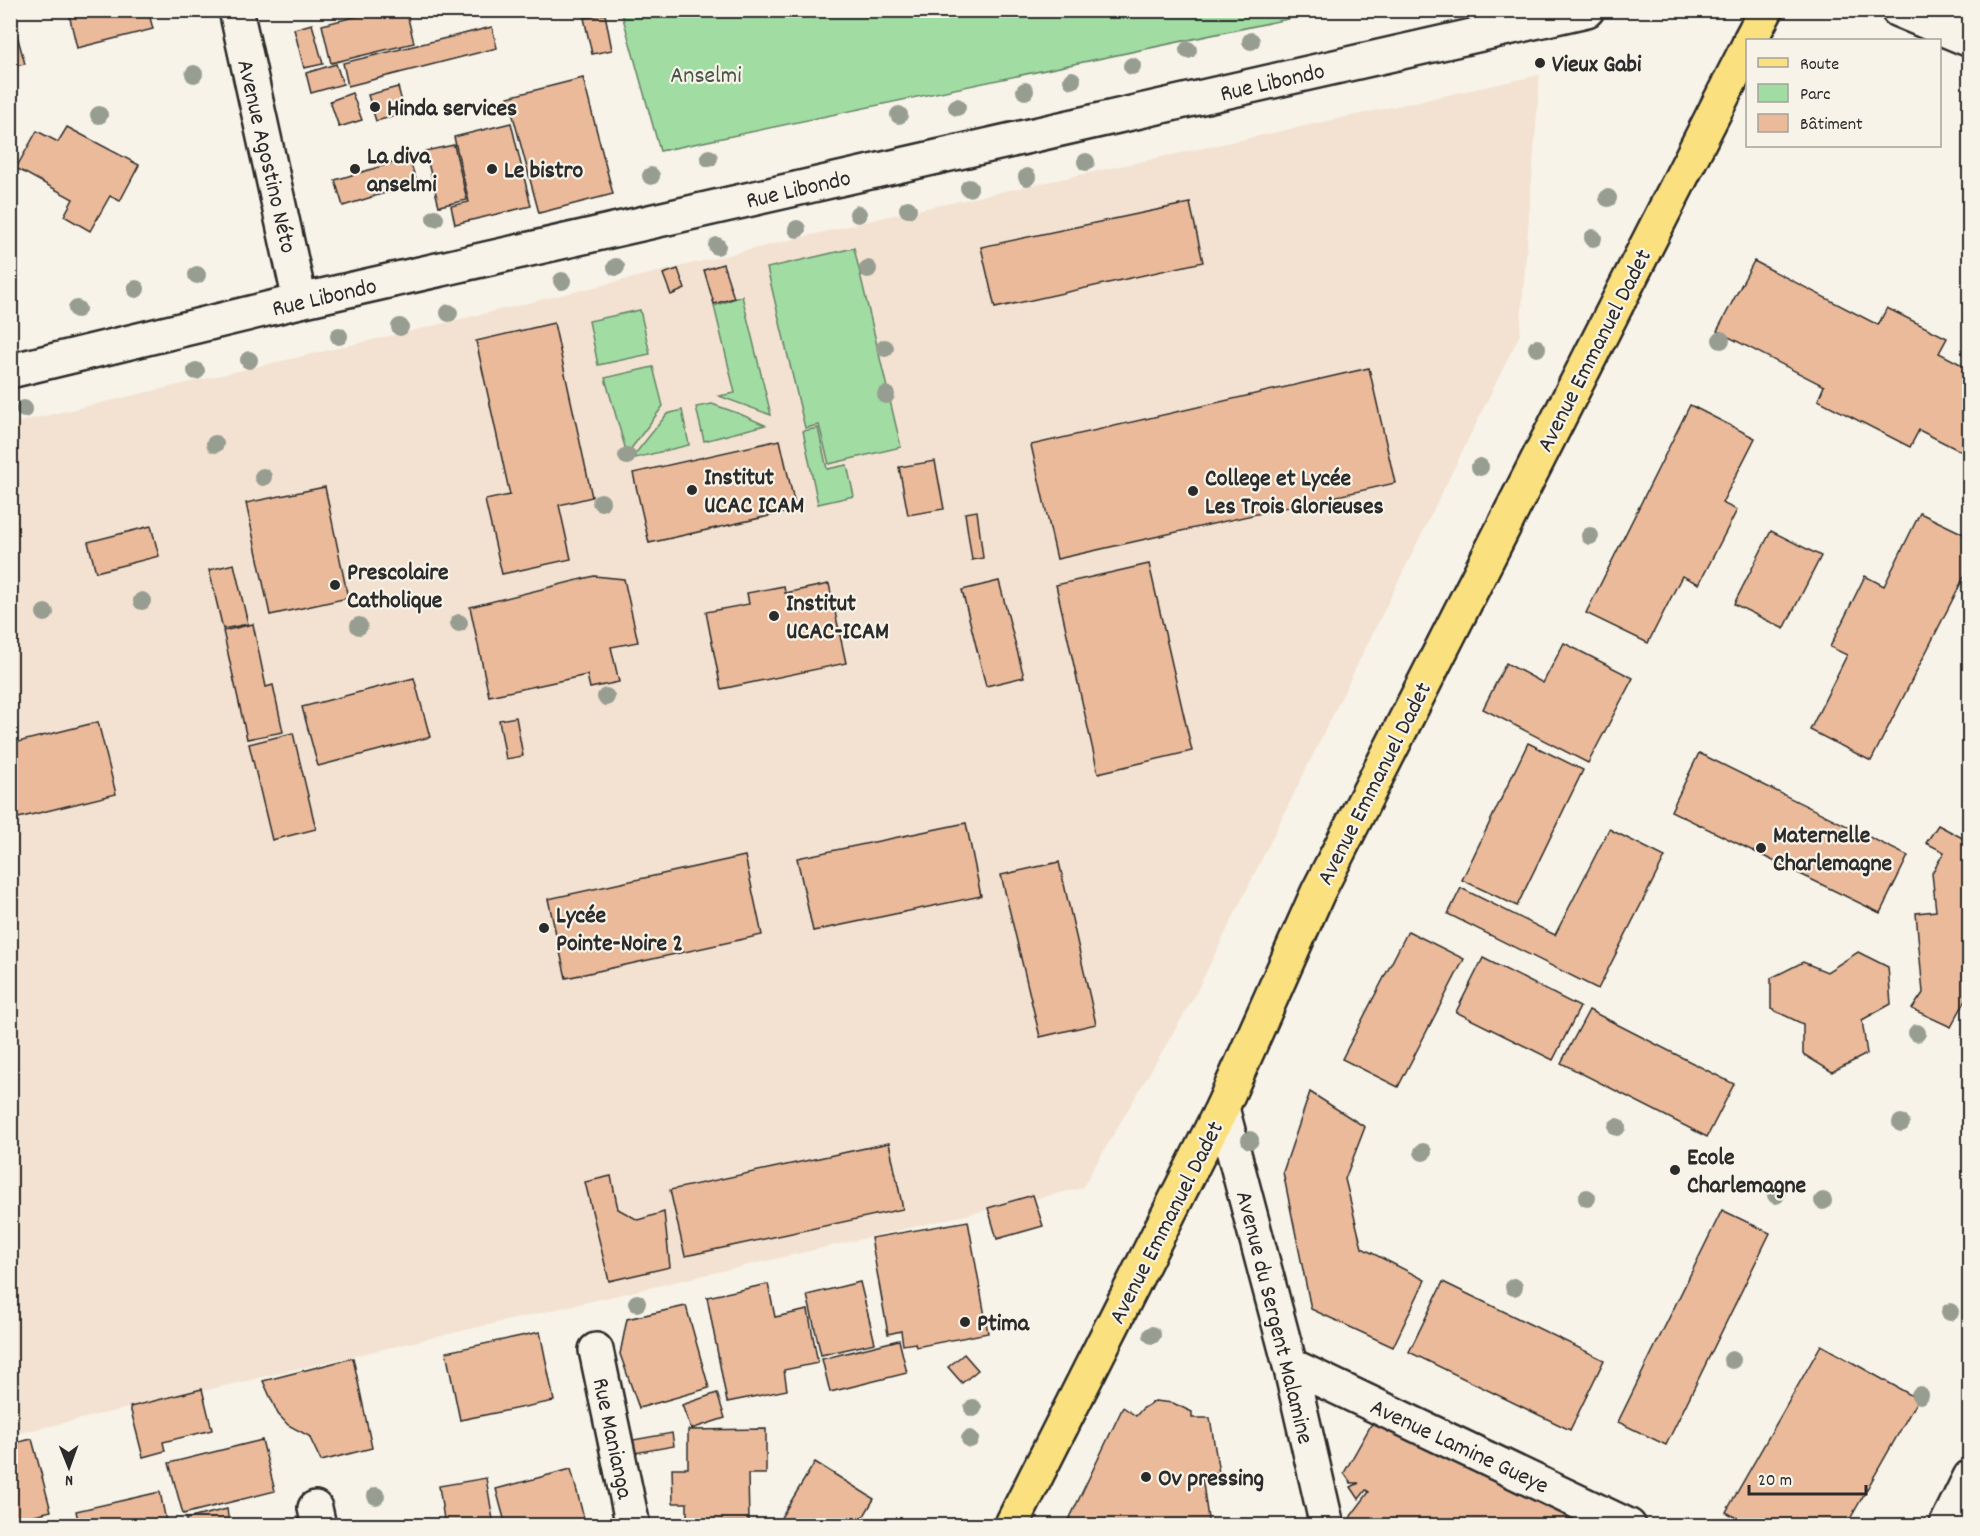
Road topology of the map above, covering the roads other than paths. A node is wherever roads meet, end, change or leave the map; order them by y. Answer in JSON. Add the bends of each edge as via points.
{"nodes":[{"id":1,"x":236,"y":10,"type":"edge"},
{"id":2,"x":1587,"y":10,"type":"edge"},
{"id":3,"x":1766,"y":10,"type":"edge"},
{"id":4,"x":1898,"y":10,"type":"edge"},
{"id":5,"x":1751,"y":39,"type":"edge"},
{"id":6,"x":1970,"y":40,"type":"edge"},
{"id":7,"x":1746,"y":50,"type":"edge"},
{"id":8,"x":300,"y":301,"type":"junction"},
{"id":9,"x":10,"y":371,"type":"edge"},
{"id":10,"x":1222,"y":1108,"type":"junction"},
{"id":11,"x":596,"y":1350,"type":"dead end"},
{"id":12,"x":1290,"y":1365,"type":"junction"},
{"id":13,"x":1970,"y":1477,"type":"edge"},
{"id":14,"x":633,"y":1526,"type":"edge"},
{"id":15,"x":1011,"y":1526,"type":"edge"},
{"id":16,"x":1327,"y":1526,"type":"edge"},
{"id":17,"x":1629,"y":1526,"type":"edge"},
{"id":18,"x":1946,"y":1526,"type":"edge"}],
"edges":[{"from":1,"to":8,"type":"street","name":"Avenue Agostino Néto"},
{"from":2,"to":8,"type":"street","name":"Rue Libondo"},
{"from":3,"to":5,"type":"main road"},
{"from":4,"to":6,"type":"street"},
{"from":7,"to":10,"type":"main road","name":"Avenue Emmanuel Dadet","via":[[1318,892]]},
{"from":8,"to":9,"type":"street","name":"Rue Libondo"},
{"from":10,"to":12,"type":"street","name":"Avenue du Sergent Malamine"},
{"from":10,"to":15,"type":"main road","name":"Avenue Emmanuel Dadet"},
{"from":11,"to":14,"type":"street","name":"Rue Manianga"},
{"from":12,"to":16,"type":"street","name":"Avenue du Sergent Malamine"},
{"from":12,"to":17,"type":"street","name":"Avenue Lamine Gueye"},
{"from":13,"to":18,"type":"street"}]}
